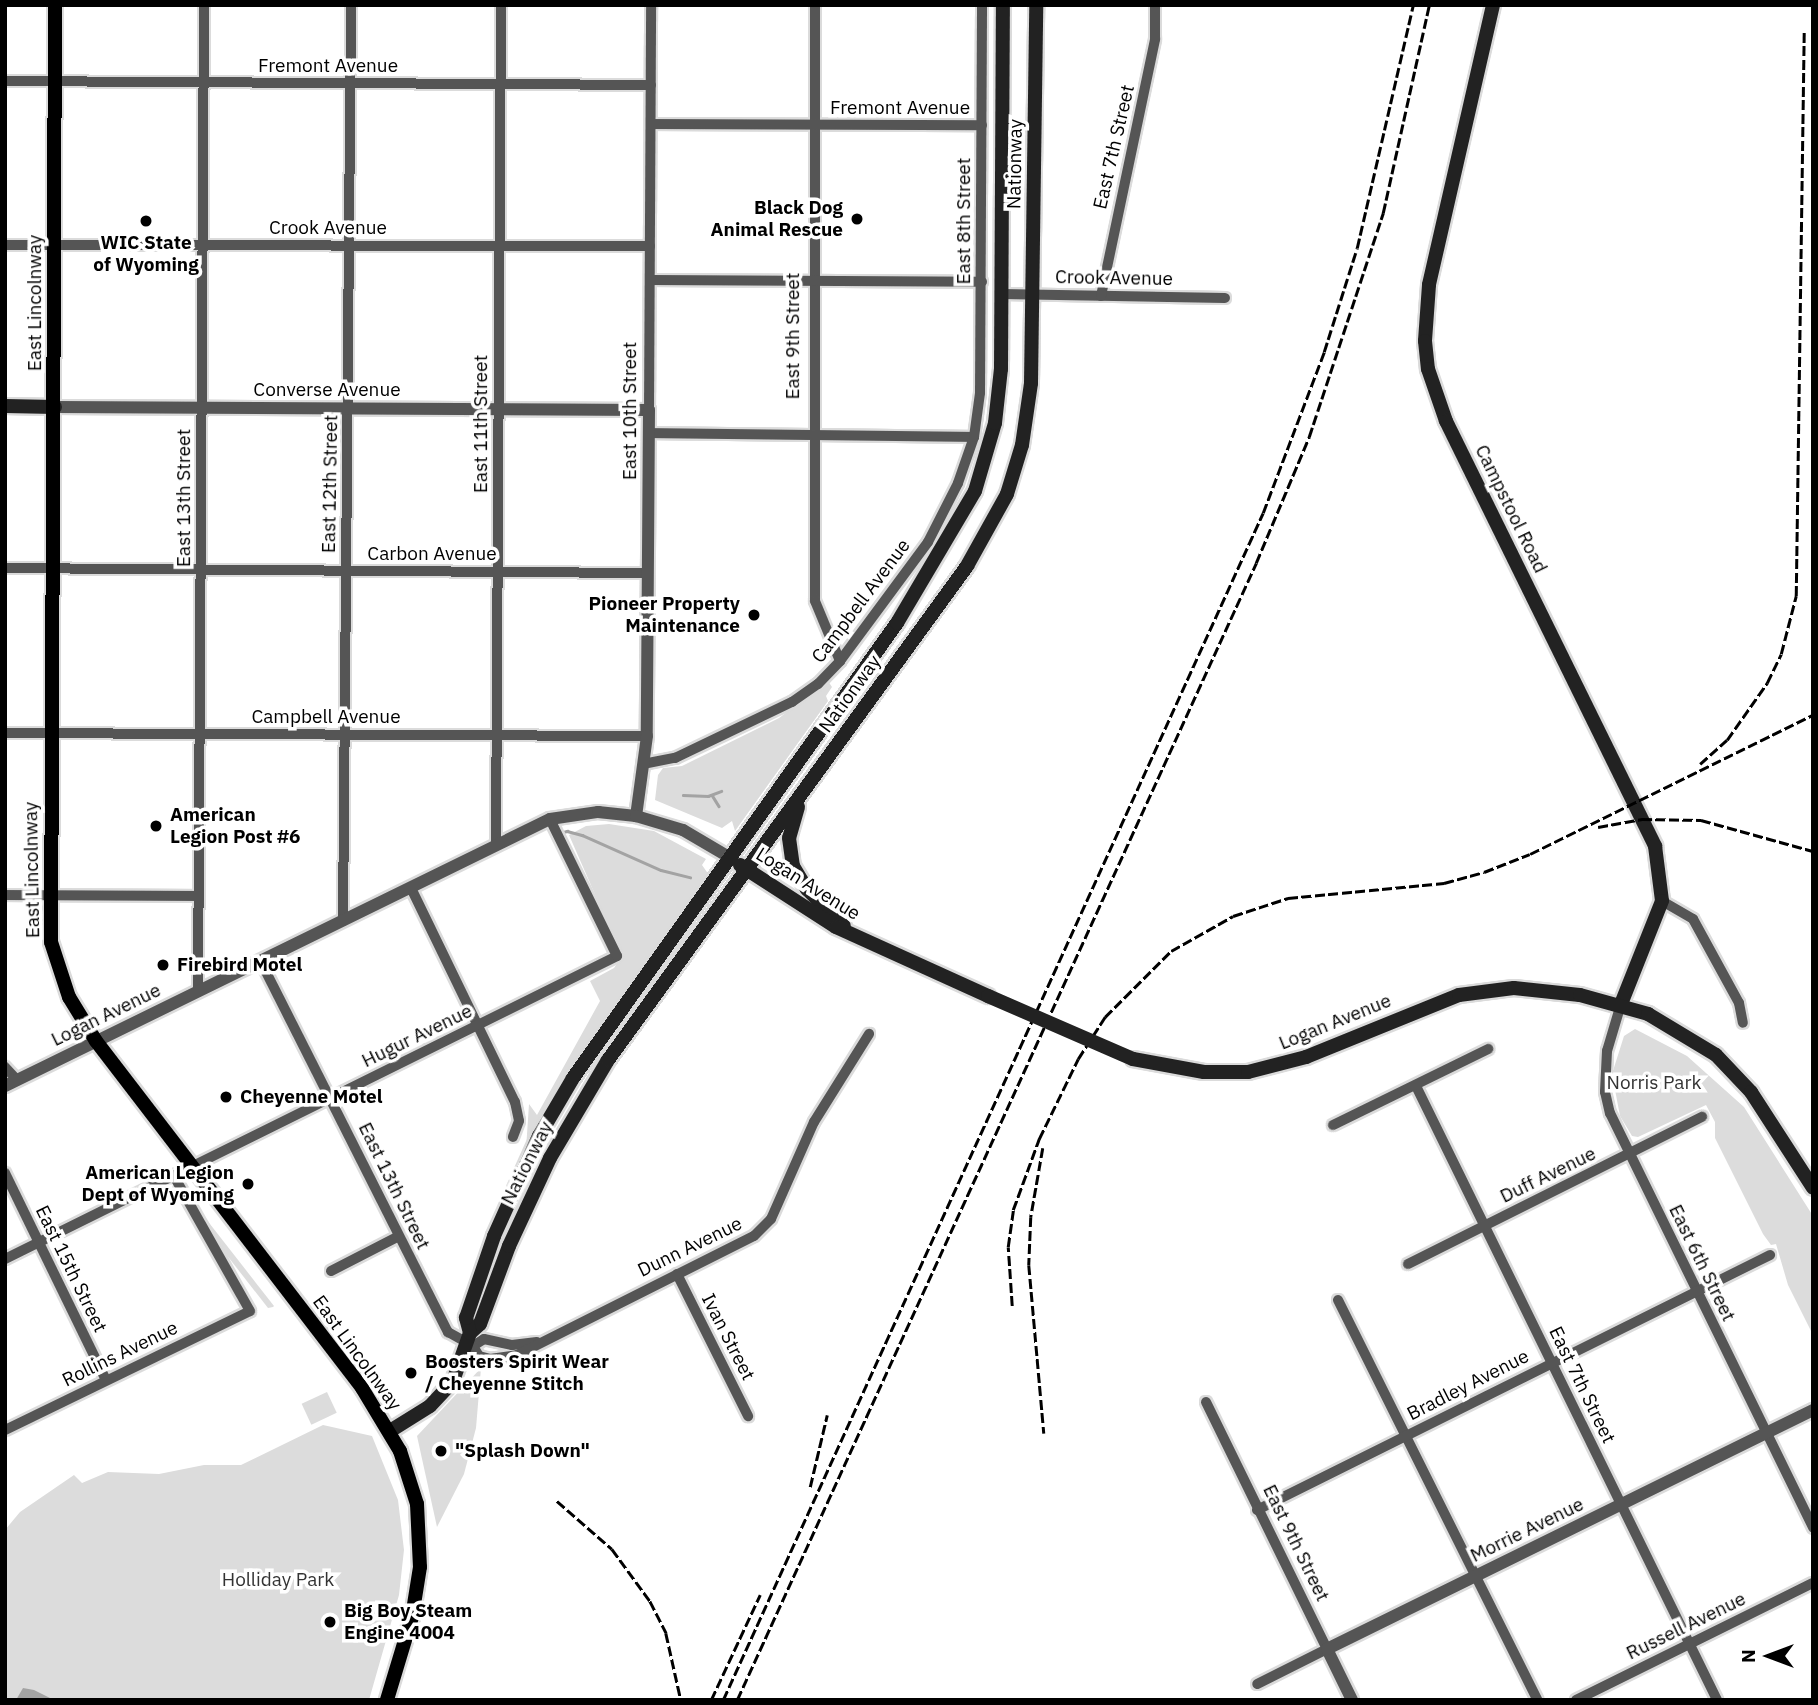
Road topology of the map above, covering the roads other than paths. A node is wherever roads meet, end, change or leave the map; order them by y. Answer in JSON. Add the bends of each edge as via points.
{"nodes":[{"id":1,"x":55,"y":5,"type":"edge"},
{"id":2,"x":205,"y":5,"type":"edge"},
{"id":3,"x":351,"y":5,"type":"edge"},
{"id":4,"x":501,"y":5,"type":"edge"},
{"id":5,"x":651,"y":5,"type":"edge"},
{"id":6,"x":815,"y":5,"type":"edge"},
{"id":7,"x":982,"y":5,"type":"edge"},
{"id":8,"x":1003,"y":5,"type":"edge"},
{"id":9,"x":1036,"y":5,"type":"edge"},
{"id":10,"x":1156,"y":5,"type":"edge"},
{"id":11,"x":1493,"y":5,"type":"edge"},
{"id":12,"x":5,"y":81,"type":"edge"},
{"id":13,"x":55,"y":82,"type":"junction"},
{"id":14,"x":204,"y":83,"type":"junction"},
{"id":15,"x":350,"y":83,"type":"junction"},
{"id":16,"x":501,"y":84,"type":"junction"},
{"id":17,"x":651,"y":85,"type":"junction"},
{"id":18,"x":650,"y":124,"type":"junction"},
{"id":19,"x":814,"y":125,"type":"junction"},
{"id":20,"x":982,"y":125,"type":"junction"},
{"id":21,"x":5,"y":245,"type":"edge"},
{"id":22,"x":54,"y":245,"type":"junction"},
{"id":23,"x":203,"y":245,"type":"junction"},
{"id":24,"x":349,"y":246,"type":"junction"},
{"id":25,"x":500,"y":246,"type":"junction"},
{"id":26,"x":650,"y":246,"type":"junction"},
{"id":27,"x":650,"y":280,"type":"junction"},
{"id":28,"x":813,"y":281,"type":"junction"},
{"id":29,"x":982,"y":282,"type":"junction"},
{"id":30,"x":1002,"y":294,"type":"junction"},
{"id":31,"x":1033,"y":294,"type":"junction"},
{"id":32,"x":1101,"y":296,"type":"junction"},
{"id":33,"x":1225,"y":298,"type":"dead end"},
{"id":34,"x":5,"y":405,"type":"edge"},
{"id":35,"x":55,"y":407,"type":"junction"},
{"id":36,"x":202,"y":409,"type":"junction"},
{"id":37,"x":348,"y":409,"type":"junction"},
{"id":38,"x":499,"y":410,"type":"junction"},
{"id":39,"x":649,"y":410,"type":"junction"},
{"id":40,"x":649,"y":433,"type":"junction"},
{"id":41,"x":812,"y":435,"type":"junction"},
{"id":42,"x":974,"y":437,"type":"junction"},
{"id":43,"x":5,"y":568,"type":"edge"},
{"id":44,"x":53,"y":570,"type":"junction"},
{"id":45,"x":201,"y":571,"type":"junction"},
{"id":46,"x":346,"y":571,"type":"junction"},
{"id":47,"x":498,"y":572,"type":"junction"},
{"id":48,"x":648,"y":573,"type":"junction"},
{"id":49,"x":840,"y":662,"type":"junction"},
{"id":50,"x":5,"y":733,"type":"edge"},
{"id":51,"x":51,"y":733,"type":"junction"},
{"id":52,"x":200,"y":734,"type":"junction"},
{"id":53,"x":345,"y":734,"type":"junction"},
{"id":54,"x":497,"y":735,"type":"junction"},
{"id":55,"x":647,"y":736,"type":"junction"},
{"id":56,"x":643,"y":764,"type":"junction"},
{"id":57,"x":814,"y":775,"type":"junction"},
{"id":58,"x":636,"y":816,"type":"junction"},
{"id":59,"x":550,"y":819,"type":"junction"},
{"id":60,"x":496,"y":843,"type":"junction"},
{"id":61,"x":729,"y":858,"type":"junction"},
{"id":62,"x":746,"y":869,"type":"junction"},
{"id":63,"x":411,"y":888,"type":"junction"},
{"id":64,"x":5,"y":895,"type":"edge"},
{"id":65,"x":49,"y":895,"type":"junction"},
{"id":66,"x":198,"y":896,"type":"junction"},
{"id":67,"x":1662,"y":901,"type":"junction"},
{"id":68,"x":344,"y":921,"type":"junction"},
{"id":69,"x":852,"y":935,"type":"junction"},
{"id":70,"x":261,"y":961,"type":"junction"},
{"id":71,"x":198,"y":992,"type":"junction"},
{"id":72,"x":1621,"y":1004,"type":"junction"},
{"id":73,"x":1743,"y":1023,"type":"dead end"},
{"id":74,"x":479,"y":1025,"type":"junction"},
{"id":75,"x":869,"y":1034,"type":"dead end"},
{"id":76,"x":96,"y":1041,"type":"junction"},
{"id":77,"x":1488,"y":1049,"type":"dead end"},
{"id":78,"x":5,"y":1067,"type":"edge"},
{"id":79,"x":11,"y":1083,"type":"edge"},
{"id":80,"x":1416,"y":1086,"type":"junction"},
{"id":81,"x":331,"y":1098,"type":"junction"},
{"id":82,"x":1702,"y":1117,"type":"dead end"},
{"id":83,"x":1333,"y":1125,"type":"dead end"},
{"id":84,"x":513,"y":1136,"type":"dead end"},
{"id":85,"x":1628,"y":1154,"type":"junction"},
{"id":86,"x":192,"y":1167,"type":"junction"},
{"id":87,"x":5,"y":1173,"type":"edge"},
{"id":88,"x":174,"y":1176,"type":"junction"},
{"id":89,"x":1813,"y":1188,"type":"edge"},
{"id":90,"x":1484,"y":1226,"type":"junction"},
{"id":91,"x":399,"y":1236,"type":"junction"},
{"id":92,"x":38,"y":1242,"type":"junction"},
{"id":93,"x":1770,"y":1255,"type":"dead end"},
{"id":94,"x":5,"y":1259,"type":"edge"},
{"id":95,"x":1408,"y":1264,"type":"dead end"},
{"id":96,"x":331,"y":1271,"type":"dead end"},
{"id":97,"x":677,"y":1274,"type":"junction"},
{"id":98,"x":1697,"y":1292,"type":"junction"},
{"id":99,"x":1338,"y":1300,"type":"dead end"},
{"id":100,"x":470,"y":1341,"type":"junction"},
{"id":101,"x":543,"y":1341,"type":"junction"},
{"id":102,"x":1551,"y":1363,"type":"junction"},
{"id":103,"x":106,"y":1380,"type":"junction"},
{"id":104,"x":1206,"y":1402,"type":"dead end"},
{"id":105,"x":1813,"y":1410,"type":"edge"},
{"id":106,"x":748,"y":1416,"type":"dead end"},
{"id":107,"x":5,"y":1430,"type":"edge"},
{"id":108,"x":390,"y":1431,"type":"junction"},
{"id":109,"x":1765,"y":1434,"type":"junction"},
{"id":110,"x":1405,"y":1436,"type":"junction"},
{"id":111,"x":1621,"y":1504,"type":"junction"},
{"id":112,"x":1258,"y":1510,"type":"junction"},
{"id":113,"x":1813,"y":1528,"type":"edge"},
{"id":114,"x":1473,"y":1577,"type":"junction"},
{"id":115,"x":1813,"y":1583,"type":"edge"},
{"id":116,"x":1690,"y":1644,"type":"junction"},
{"id":117,"x":1327,"y":1650,"type":"junction"},
{"id":118,"x":1257,"y":1684,"type":"dead end"},
{"id":119,"x":387,"y":1700,"type":"edge"},
{"id":120,"x":1352,"y":1700,"type":"edge"},
{"id":121,"x":1537,"y":1700,"type":"edge"},
{"id":122,"x":1576,"y":1700,"type":"edge"},
{"id":123,"x":1717,"y":1700,"type":"edge"}],
"edges":[{"from":1,"to":13,"type":"main road","name":"East Lincolnway"},
{"from":2,"to":14,"type":"street","name":"East 13th Street"},
{"from":3,"to":15,"type":"street","name":"East 12th Street"},
{"from":4,"to":16,"type":"street","name":"East 11th Street"},
{"from":5,"to":17,"type":"street","name":"East 10th Street"},
{"from":6,"to":19,"type":"street","name":"East 9th Street"},
{"from":7,"to":20,"type":"street","name":"East 8th Street"},
{"from":8,"to":30,"type":"main road","name":"Nationway"},
{"from":9,"to":31,"type":"main road","name":"Nationway"},
{"from":10,"to":32,"type":"street","name":"East 7th Street","via":[[1155,39]]},
{"from":11,"to":67,"type":"main road","name":"Campstool Road","via":[[1429,285],[1428,369],[1446,421],[1655,846]]},
{"from":12,"to":13,"type":"street","name":"Fremont Avenue"},
{"from":13,"to":14,"type":"street","name":"Fremont Avenue"},
{"from":13,"to":22,"type":"main road","name":"East Lincolnway"},
{"from":14,"to":15,"type":"street","name":"Fremont Avenue"},
{"from":14,"to":23,"type":"street","name":"East 13th Street"},
{"from":15,"to":16,"type":"street","name":"Fremont Avenue"},
{"from":15,"to":24,"type":"street","name":"East 12th Street"},
{"from":16,"to":17,"type":"street","name":"Fremont Avenue"},
{"from":16,"to":25,"type":"street","name":"East 11th Street"},
{"from":17,"to":18,"type":"street","name":"East 10th Street"},
{"from":18,"to":19,"type":"street","name":"Fremont Avenue"},
{"from":18,"to":26,"type":"street","name":"East 10th Street"},
{"from":19,"to":20,"type":"street","name":"Fremont Avenue"},
{"from":19,"to":28,"type":"street","name":"East 9th Street"},
{"from":20,"to":29,"type":"street","name":"East 8th Street"},
{"from":21,"to":22,"type":"street","name":"Crook Avenue"},
{"from":22,"to":23,"type":"street","name":"Crook Avenue"},
{"from":22,"to":35,"type":"main road","name":"East Lincolnway"},
{"from":23,"to":24,"type":"street","name":"Crook Avenue"},
{"from":23,"to":36,"type":"street","name":"East 13th Street"},
{"from":24,"to":25,"type":"street","name":"Crook Avenue"},
{"from":24,"to":37,"type":"street","name":"East 12th Street"},
{"from":25,"to":26,"type":"street","name":"Crook Avenue"},
{"from":25,"to":38,"type":"street","name":"East 11th Street"},
{"from":26,"to":27,"type":"street","name":"East 10th Street"},
{"from":27,"to":28,"type":"street"},
{"from":27,"to":39,"type":"street","name":"East 10th Street"},
{"from":28,"to":29,"type":"street"},
{"from":28,"to":41,"type":"street","name":"East 9th Street"},
{"from":29,"to":42,"type":"street","name":"East 8th Street","via":[[980,393]]},
{"from":30,"to":31,"type":"street","name":"Crook Avenue"},
{"from":30,"to":61,"type":"main road","name":"Nationway","via":[[995,424],[968,506],[903,614]]},
{"from":31,"to":32,"type":"street","name":"Crook Avenue"},
{"from":31,"to":57,"type":"main road","name":"Nationway","via":[[1026,429],[1004,501],[967,566]]},
{"from":32,"to":33,"type":"street","name":"Crook Avenue"},
{"from":34,"to":35,"type":"main road","name":"Converse Avenue"},
{"from":35,"to":36,"type":"street","name":"Converse Avenue"},
{"from":35,"to":44,"type":"main road","name":"East Lincolnway"},
{"from":36,"to":37,"type":"street","name":"Converse Avenue"},
{"from":36,"to":45,"type":"street","name":"East 13th Street"},
{"from":37,"to":38,"type":"street","name":"Converse Avenue"},
{"from":37,"to":46,"type":"street","name":"East 12th Street"},
{"from":38,"to":39,"type":"street","name":"Converse Avenue"},
{"from":38,"to":47,"type":"street","name":"East 11th Street"},
{"from":39,"to":40,"type":"street","name":"East 10th Street"},
{"from":40,"to":41,"type":"street"},
{"from":40,"to":48,"type":"street","name":"East 10th Street"},
{"from":41,"to":42,"type":"street"},
{"from":41,"to":49,"type":"street","name":"East 9th Street","via":[[815,601]]},
{"from":42,"to":49,"type":"street","name":"Campbell Avenue","via":[[958,483],[928,542]]},
{"from":43,"to":44,"type":"street","name":"Carbon Avenue"},
{"from":44,"to":45,"type":"street","name":"Carbon Avenue"},
{"from":44,"to":51,"type":"main road","name":"East Lincolnway"},
{"from":45,"to":46,"type":"street","name":"Carbon Avenue"},
{"from":45,"to":52,"type":"street","name":"East 13th Street"},
{"from":46,"to":47,"type":"street","name":"Carbon Avenue"},
{"from":46,"to":53,"type":"street","name":"East 12th Street"},
{"from":47,"to":48,"type":"street","name":"Carbon Avenue"},
{"from":47,"to":54,"type":"street","name":"East 11th Street"},
{"from":48,"to":55,"type":"street","name":"East 10th Street"},
{"from":49,"to":56,"type":"street","name":"Campbell Avenue","via":[[792,702],[675,758]]},
{"from":50,"to":51,"type":"street","name":"Campbell Avenue"},
{"from":51,"to":52,"type":"street","name":"Campbell Avenue"},
{"from":51,"to":65,"type":"main road","name":"East Lincolnway"},
{"from":52,"to":53,"type":"street","name":"Campbell Avenue"},
{"from":52,"to":66,"type":"street","name":"East 13th Street"},
{"from":53,"to":54,"type":"street","name":"Campbell Avenue"},
{"from":53,"to":68,"type":"street","name":"East 12th Street"},
{"from":54,"to":55,"type":"street","name":"Campbell Avenue"},
{"from":54,"to":60,"type":"street","name":"East 11th Street"},
{"from":55,"to":56,"type":"street","name":"East 10th Street"},
{"from":56,"to":58,"type":"street","name":"East 10th Street"},
{"from":57,"to":62,"type":"main road","name":"Nationway"},
{"from":57,"to":69,"type":"main road","via":[[792,819],[791,859],[807,889]]},
{"from":58,"to":59,"type":"street","name":"Logan Avenue","via":[[598,812]]},
{"from":58,"to":61,"type":"street","name":"Logan Avenue","via":[[683,830]]},
{"from":59,"to":60,"type":"street","name":"Logan Avenue"},
{"from":59,"to":74,"type":"street","name":"Hugur Avenue","via":[[617,956]]},
{"from":60,"to":63,"type":"street","name":"Logan Avenue"},
{"from":61,"to":62,"type":"main road","name":"Logan Avenue"},
{"from":61,"to":100,"type":"main road","name":"Nationway","via":[[586,1058],[547,1121],[491,1244],[466,1318]]},
{"from":62,"to":69,"type":"main road","name":"Logan Avenue"},
{"from":62,"to":100,"type":"main road","name":"Nationway","via":[[579,1106],[521,1218],[481,1324]]},
{"from":63,"to":68,"type":"street","name":"Logan Avenue"},
{"from":63,"to":74,"type":"street"},
{"from":64,"to":65,"type":"street"},
{"from":65,"to":66,"type":"street"},
{"from":65,"to":76,"type":"main road","name":"East Lincolnway","via":[[55,961],[69,997]]},
{"from":66,"to":71,"type":"street","name":"East 13th Street"},
{"from":67,"to":72,"type":"main road","name":"Campstool Road"},
{"from":67,"to":73,"type":"street","via":[[1693,919],[1739,1003]]},
{"from":68,"to":70,"type":"street","name":"Logan Avenue"},
{"from":69,"to":72,"type":"main road","name":"Logan Avenue","bridge":true,"via":[[1133,1059],[1204,1072],[1263,1069],[1306,1057],[1429,1004],[1486,990],[1545,990]]},
{"from":70,"to":71,"type":"street","name":"Logan Avenue"},
{"from":70,"to":81,"type":"street","name":"East 13th Street"},
{"from":71,"to":76,"type":"street","name":"Logan Avenue"},
{"from":72,"to":85,"type":"street","name":"East 6th Street","via":[[1607,1051],[1605,1093]]},
{"from":72,"to":89,"type":"main road","name":"Logan Avenue","via":[[1673,1027],[1716,1055],[1751,1092]]},
{"from":74,"to":81,"type":"street","name":"Hugur Avenue"},
{"from":74,"to":84,"type":"street","via":[[519,1115]]},
{"from":75,"to":97,"type":"street","name":"Dunn Avenue","via":[[814,1122],[771,1219],[749,1239]]},
{"from":76,"to":79,"type":"street","name":"Logan Avenue"},
{"from":76,"to":86,"type":"main road","name":"East Lincolnway"},
{"from":77,"to":80,"type":"street"},
{"from":78,"to":79,"type":"street"},
{"from":80,"to":83,"type":"street"},
{"from":80,"to":90,"type":"street","name":"East 7th Street"},
{"from":81,"to":86,"type":"street","name":"Hugur Avenue"},
{"from":81,"to":91,"type":"street","name":"East 13th Street"},
{"from":82,"to":85,"type":"street","name":"Duff Avenue"},
{"from":85,"to":90,"type":"street","name":"Duff Avenue"},
{"from":85,"to":98,"type":"street","name":"East 6th Street"},
{"from":86,"to":88,"type":"street","name":"Hugur Avenue"},
{"from":86,"to":108,"type":"main road","name":"East Lincolnway"},
{"from":87,"to":92,"type":"street","name":"East 15th Street"},
{"from":88,"to":92,"type":"street","name":"Hugur Avenue"},
{"from":88,"to":103,"type":"street","name":"Rollins Avenue","via":[[250,1311]]},
{"from":90,"to":95,"type":"street","name":"Duff Avenue"},
{"from":90,"to":102,"type":"street","name":"East 7th Street"},
{"from":91,"to":96,"type":"street"},
{"from":91,"to":100,"type":"street","name":"East 13th Street","via":[[444,1326]]},
{"from":92,"to":94,"type":"street","name":"Hugur Avenue"},
{"from":92,"to":103,"type":"street","name":"East 15th Street"},
{"from":93,"to":98,"type":"street","name":"Bradley Avenue"},
{"from":97,"to":101,"type":"street","name":"Dunn Avenue"},
{"from":97,"to":106,"type":"street","name":"Ivan Street"},
{"from":98,"to":102,"type":"street","name":"Bradley Avenue"},
{"from":98,"to":109,"type":"street","name":"East 6th Street"},
{"from":99,"to":110,"type":"street"},
{"from":100,"to":101,"type":"street","via":[[512,1345]]},
{"from":100,"to":101,"type":"street","name":"Dunn Avenue","via":[[480,1356],[498,1360]]},
{"from":100,"to":108,"type":"main road","name":"Nationway","via":[[444,1394]]},
{"from":102,"to":110,"type":"street","name":"Bradley Avenue"},
{"from":102,"to":111,"type":"street","name":"East 7th Street"},
{"from":103,"to":107,"type":"street","name":"Rollins Avenue"},
{"from":104,"to":112,"type":"street","name":"East 9th Street"},
{"from":105,"to":109,"type":"street","name":"Morrie Avenue"},
{"from":108,"to":119,"type":"main road","name":"East Lincolnway","via":[[417,1504],[421,1553],[415,1605]]},
{"from":109,"to":111,"type":"street","name":"Morrie Avenue"},
{"from":109,"to":113,"type":"street","name":"East 6th Street"},
{"from":110,"to":112,"type":"street","name":"Bradley Avenue"},
{"from":110,"to":114,"type":"street"},
{"from":111,"to":114,"type":"street","name":"Morrie Avenue"},
{"from":111,"to":116,"type":"street","name":"East 7th Street"},
{"from":112,"to":117,"type":"street","name":"East 9th Street"},
{"from":114,"to":117,"type":"street","name":"Morrie Avenue"},
{"from":114,"to":121,"type":"street"},
{"from":115,"to":116,"type":"street","name":"Russell Avenue"},
{"from":116,"to":122,"type":"street","name":"Russell Avenue"},
{"from":116,"to":123,"type":"street","name":"East 7th Street"},
{"from":117,"to":118,"type":"street","name":"Morrie Avenue"},
{"from":117,"to":120,"type":"street","name":"East 9th Street"}]}
